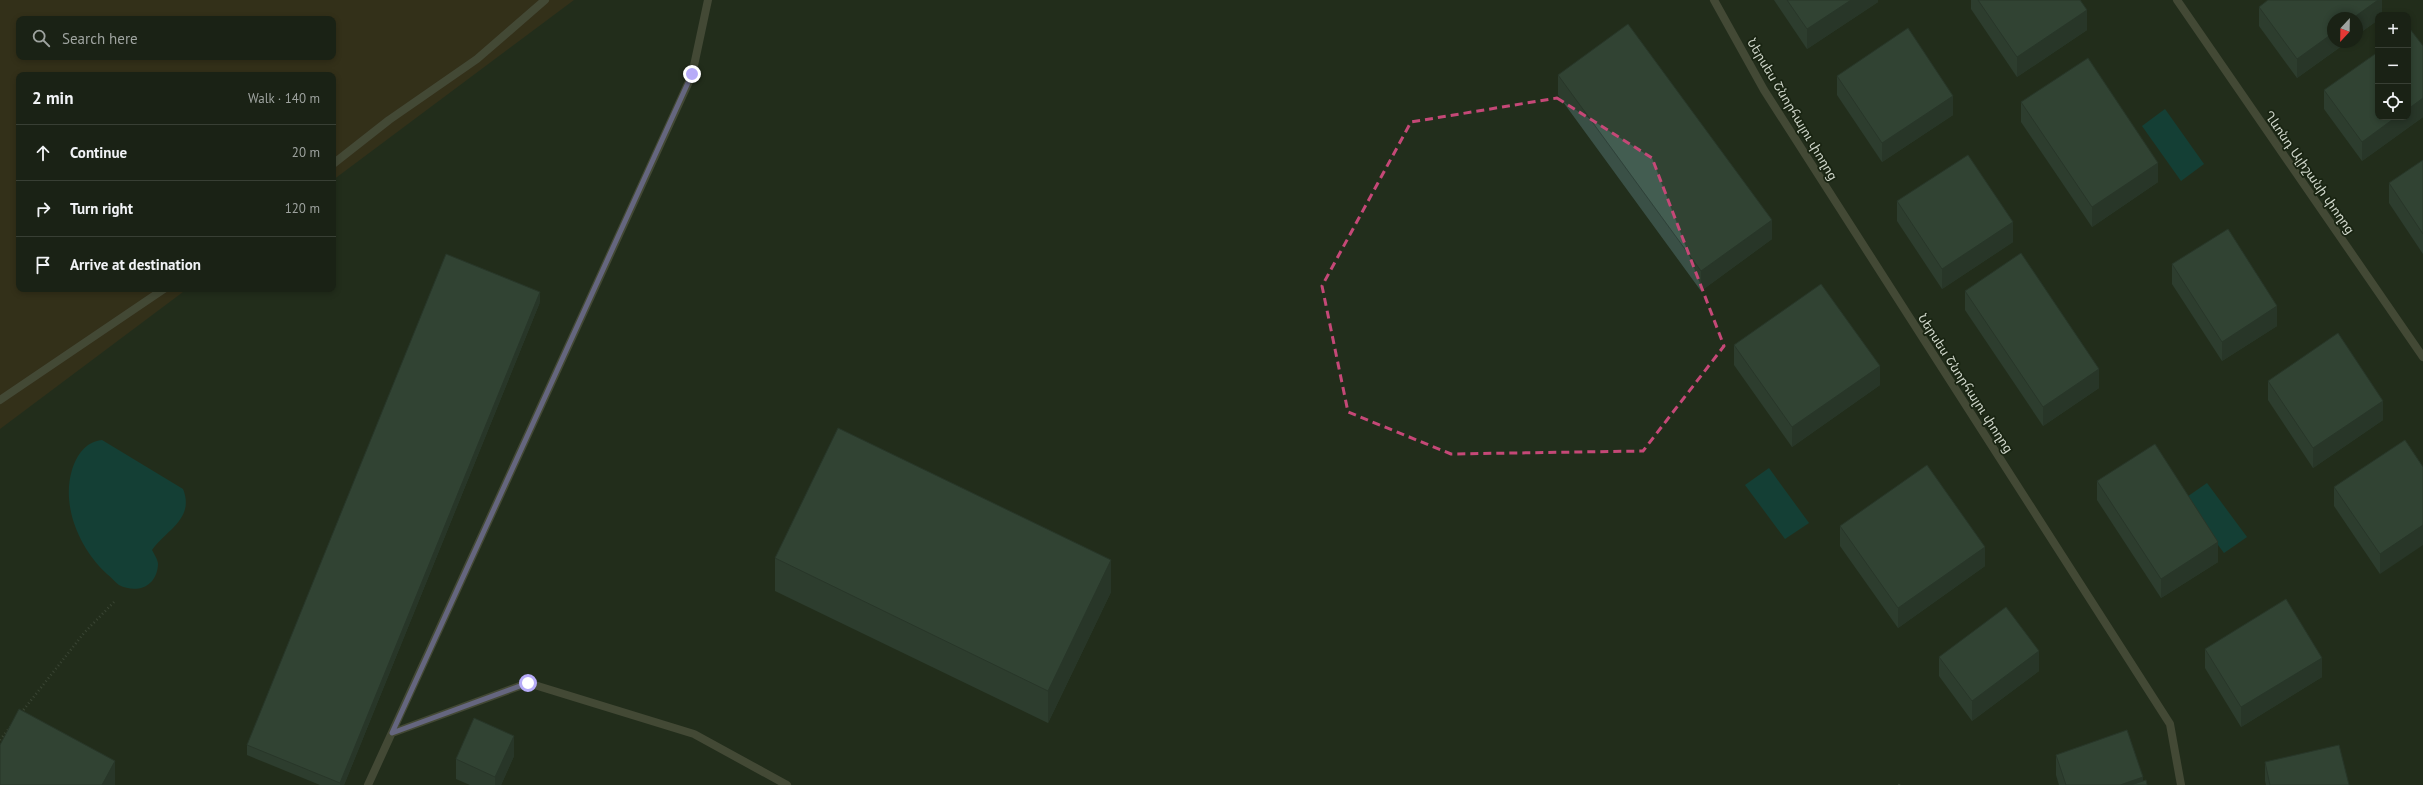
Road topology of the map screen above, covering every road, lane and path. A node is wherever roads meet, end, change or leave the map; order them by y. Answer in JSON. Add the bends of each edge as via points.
{"nodes":[{"id":1,"x":545,"y":0,"type":"edge"},
{"id":2,"x":708,"y":0,"type":"edge"},
{"id":3,"x":1714,"y":0,"type":"edge"},
{"id":4,"x":2177,"y":0,"type":"edge"},
{"id":5,"x":336,"y":162,"type":"edge"},
{"id":6,"x":160,"y":292,"type":"edge"},
{"id":7,"x":2423,"y":357,"type":"edge"},
{"id":8,"x":0,"y":400,"type":"edge"},
{"id":9,"x":114,"y":602,"type":"dead end"},
{"id":10,"x":19,"y":716,"type":"edge"},
{"id":11,"x":14,"y":722,"type":"edge"},
{"id":12,"x":392,"y":733,"type":"junction"},
{"id":13,"x":0,"y":740,"type":"edge"},
{"id":14,"x":368,"y":785,"type":"edge"},
{"id":15,"x":787,"y":785,"type":"edge"},
{"id":16,"x":2181,"y":785,"type":"edge"}],
"edges":[{"from":1,"to":5,"type":"street","via":[[477,59],[389,120]]},
{"from":2,"to":12,"type":"street","via":[[692,74]]},
{"from":3,"to":16,"type":"street","name":"Ներսես Շնորհալու փողոց","via":[[1764,90],[2170,724]]},
{"from":4,"to":7,"type":"street","name":"Ղևոնդ Ալիշանի փողոց"},
{"from":6,"to":8,"type":"street"},
{"from":9,"to":10,"type":"path","via":[[84,633]]},
{"from":11,"to":13,"type":"path"},
{"from":12,"to":14,"type":"street"},
{"from":12,"to":15,"type":"street","via":[[528,683],[694,734]]}]}
